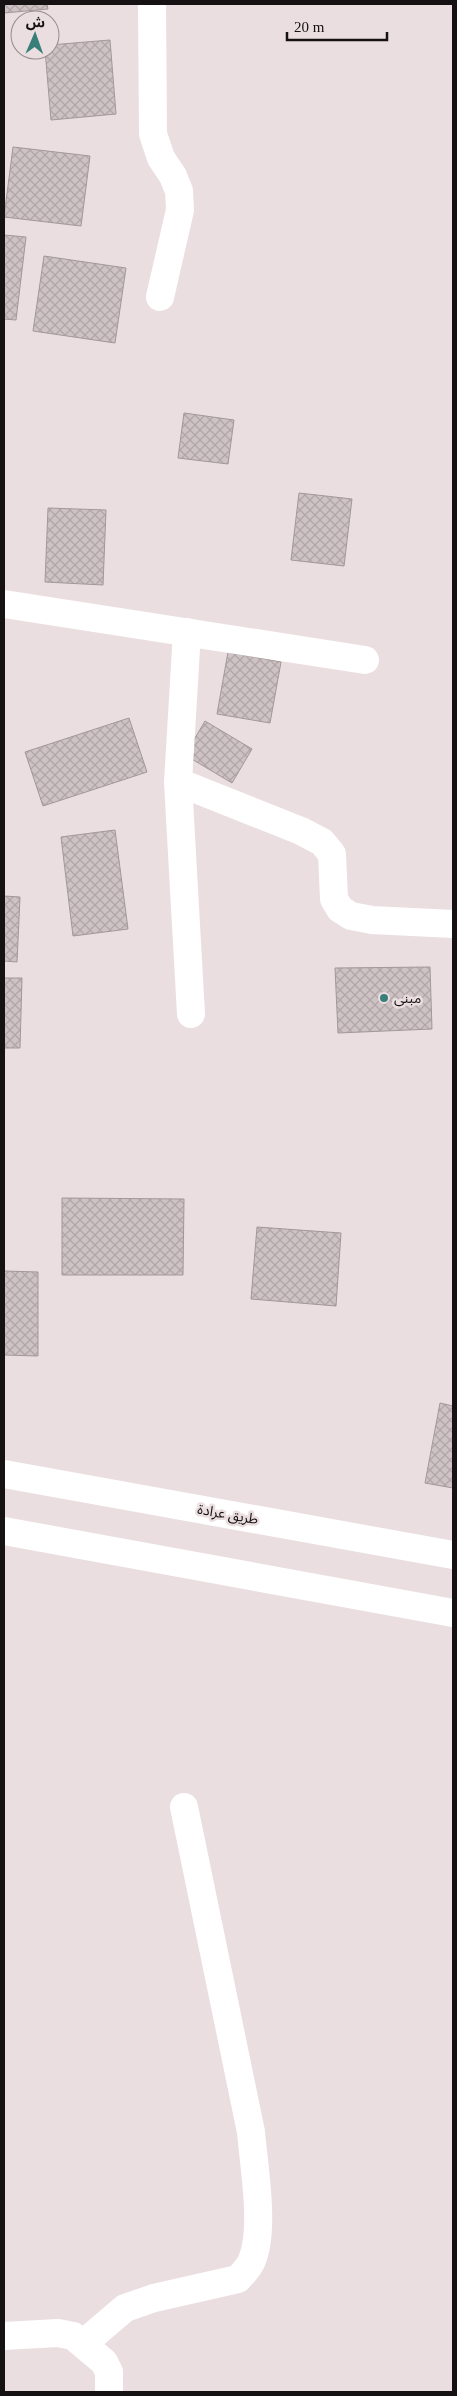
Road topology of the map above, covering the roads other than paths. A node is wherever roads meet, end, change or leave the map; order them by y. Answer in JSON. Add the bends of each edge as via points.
{"nodes":[{"id":1,"x":152,"y":4,"type":"edge"},
{"id":2,"x":160,"y":297,"type":"dead end"},
{"id":3,"x":4,"y":604,"type":"edge"},
{"id":4,"x":187,"y":632,"type":"junction"},
{"id":5,"x":365,"y":660,"type":"dead end"},
{"id":6,"x":178,"y":782,"type":"junction"},
{"id":7,"x":453,"y":924,"type":"edge"},
{"id":8,"x":191,"y":1014,"type":"dead end"},
{"id":9,"x":4,"y":1474,"type":"edge"},
{"id":10,"x":4,"y":1531,"type":"edge"},
{"id":11,"x":453,"y":1555,"type":"edge"},
{"id":12,"x":453,"y":1613,"type":"edge"},
{"id":13,"x":184,"y":1806,"type":"dead end"},
{"id":14,"x":4,"y":2336,"type":"edge"},
{"id":15,"x":84,"y":2344,"type":"junction"},
{"id":16,"x":108,"y":2392,"type":"edge"}],
"edges":[{"from":1,"to":2,"type":"street","via":[[153,134],[161,158],[179,191],[180,210]]},
{"from":3,"to":4,"type":"street"},
{"from":4,"to":5,"type":"street"},
{"from":4,"to":6,"type":"street"},
{"from":6,"to":7,"type":"street","via":[[322,842],[332,854],[334,899],[340,909],[351,916]]},
{"from":6,"to":8,"type":"street"},
{"from":9,"to":11,"type":"street","name":"طريق عرادة"},
{"from":10,"to":12,"type":"street"},
{"from":13,"to":15,"type":"street","via":[[251,2132],[256,2185],[255,2248],[252,2260],[238,2279],[154,2298],[126,2308]]},
{"from":14,"to":15,"type":"street","via":[[58,2333],[73,2336]]},
{"from":15,"to":16,"type":"street","via":[[104,2362],[109,2372]]}]}
